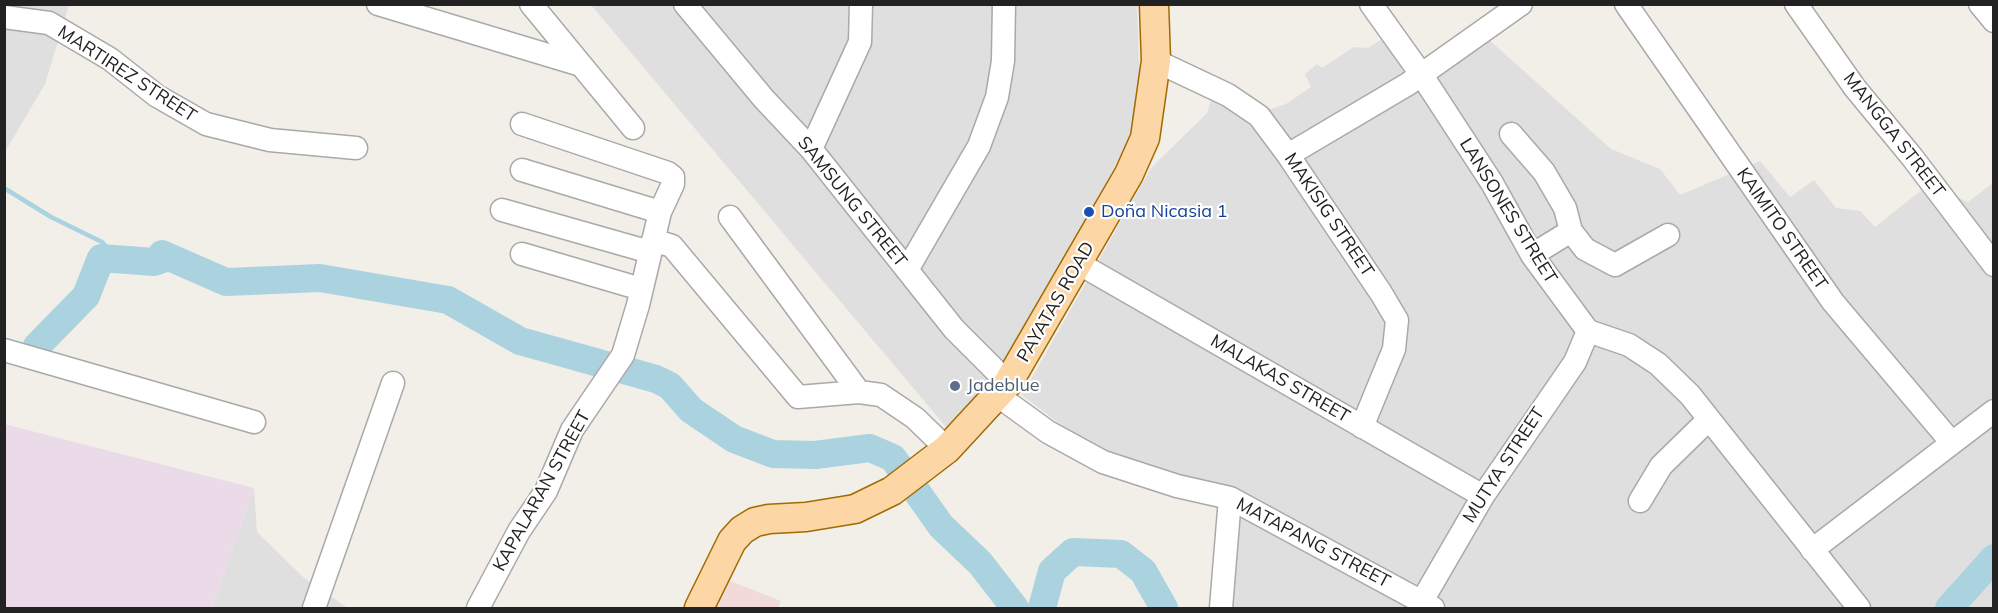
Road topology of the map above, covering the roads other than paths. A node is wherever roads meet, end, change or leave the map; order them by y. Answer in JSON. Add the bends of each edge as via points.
{"nodes":[{"id":1,"x":378,"y":4,"type":"edge"},
{"id":2,"x":531,"y":4,"type":"edge"},
{"id":3,"x":861,"y":4,"type":"edge"},
{"id":4,"x":1004,"y":4,"type":"edge"},
{"id":5,"x":1154,"y":4,"type":"edge"},
{"id":6,"x":1371,"y":4,"type":"edge"},
{"id":7,"x":1521,"y":4,"type":"edge"},
{"id":8,"x":1626,"y":4,"type":"edge"},
{"id":9,"x":1796,"y":4,"type":"edge"},
{"id":10,"x":1980,"y":4,"type":"edge"},
{"id":11,"x":691,"y":11,"type":"edge"},
{"id":12,"x":4,"y":17,"type":"edge"},
{"id":13,"x":1994,"y":21,"type":"edge"},
{"id":14,"x":1156,"y":61,"type":"junction"},
{"id":15,"x":581,"y":65,"type":"junction"},
{"id":16,"x":1421,"y":74,"type":"junction"},
{"id":17,"x":522,"y":124,"type":"dead end"},
{"id":18,"x":633,"y":128,"type":"dead end"},
{"id":19,"x":1511,"y":134,"type":"dead end"},
{"id":20,"x":356,"y":148,"type":"dead end"},
{"id":21,"x":811,"y":150,"type":"junction"},
{"id":22,"x":1288,"y":155,"type":"junction"},
{"id":23,"x":522,"y":170,"type":"dead end"},
{"id":24,"x":502,"y":210,"type":"dead end"},
{"id":25,"x":660,"y":212,"type":"junction"},
{"id":26,"x":730,"y":217,"type":"dead end"},
{"id":27,"x":1571,"y":231,"type":"junction"},
{"id":28,"x":1668,"y":235,"type":"dead end"},
{"id":29,"x":652,"y":246,"type":"junction"},
{"id":30,"x":522,"y":254,"type":"dead end"},
{"id":31,"x":1532,"y":255,"type":"junction"},
{"id":32,"x":1078,"y":263,"type":"junction"},
{"id":33,"x":1994,"y":265,"type":"edge"},
{"id":34,"x":907,"y":270,"type":"junction"},
{"id":35,"x":641,"y":289,"type":"junction"},
{"id":36,"x":1588,"y":331,"type":"junction"},
{"id":37,"x":4,"y":350,"type":"edge"},
{"id":38,"x":393,"y":383,"type":"dead end"},
{"id":39,"x":1003,"y":389,"type":"junction"},
{"id":40,"x":859,"y":392,"type":"junction"},
{"id":41,"x":1994,"y":411,"type":"edge"},
{"id":42,"x":1708,"y":420,"type":"junction"},
{"id":43,"x":254,"y":422,"type":"dead end"},
{"id":44,"x":1362,"y":427,"type":"junction"},
{"id":45,"x":1952,"y":443,"type":"junction"},
{"id":46,"x":937,"y":458,"type":"junction"},
{"id":47,"x":1483,"y":496,"type":"junction"},
{"id":48,"x":1230,"y":498,"type":"junction"},
{"id":49,"x":1640,"y":501,"type":"dead end"},
{"id":50,"x":1812,"y":550,"type":"junction"},
{"id":51,"x":1427,"y":605,"type":"edge"},
{"id":52,"x":314,"y":609,"type":"edge"},
{"id":53,"x":478,"y":609,"type":"edge"},
{"id":54,"x":699,"y":609,"type":"edge"},
{"id":55,"x":1221,"y":609,"type":"edge"},
{"id":56,"x":1859,"y":609,"type":"edge"}],
"edges":[{"from":1,"to":15,"type":"street"},
{"from":2,"to":15,"type":"street"},
{"from":3,"to":21,"type":"street","via":[[860,42]]},
{"from":4,"to":34,"type":"street","via":[[998,97],[979,146]]},
{"from":5,"to":14,"type":"main road","name":"PAYATAS ROAD"},
{"from":6,"to":16,"type":"street","name":"LANSONES STREET"},
{"from":7,"to":16,"type":"street"},
{"from":8,"to":45,"type":"street","name":"KAIMITO STREET","via":[[1833,302]]},
{"from":9,"to":33,"type":"street","name":"MANGGA STREET","via":[[1855,88]]},
{"from":10,"to":13,"type":"street"},
{"from":11,"to":21,"type":"street","name":"SAMSUNG STREET"},
{"from":12,"to":20,"type":"street","name":"MARTIREZ STREET","via":[[49,24],[110,59],[157,96],[206,124],[270,140]]},
{"from":14,"to":22,"type":"street","name":"MAKISIG STREET","via":[[1196,77],[1251,111]]},
{"from":14,"to":32,"type":"main road","name":"PAYATAS ROAD","via":[[1145,138]]},
{"from":15,"to":18,"type":"street"},
{"from":16,"to":22,"type":"street"},
{"from":16,"to":31,"type":"street","name":"LANSONES STREET","via":[[1492,183]]},
{"from":17,"to":25,"type":"street","name":"KAPALARAN STREET","via":[[668,173],[673,184]]},
{"from":19,"to":27,"type":"street","via":[[1544,172],[1565,208]]},
{"from":21,"to":34,"type":"street","name":"SAMSUNG STREET"},
{"from":22,"to":44,"type":"street","name":"MAKISIG STREET","via":[[1397,320],[1394,349]]},
{"from":23,"to":25,"type":"street"},
{"from":24,"to":29,"type":"street"},
{"from":25,"to":29,"type":"street","name":"KAPALARAN STREET"},
{"from":26,"to":40,"type":"street"},
{"from":27,"to":28,"type":"street","via":[[1585,249],[1615,265]]},
{"from":27,"to":31,"type":"street"},
{"from":29,"to":35,"type":"street","name":"KAPALARAN STREET"},
{"from":29,"to":40,"type":"street","via":[[672,246],[798,397]]},
{"from":30,"to":35,"type":"street"},
{"from":31,"to":36,"type":"street","name":"LANSONES STREET"},
{"from":32,"to":39,"type":"main road","name":"PAYATAS ROAD"},
{"from":32,"to":44,"type":"street","name":"MALAKAS STREET"},
{"from":34,"to":39,"type":"street","name":"SAMSUNG STREET"},
{"from":35,"to":53,"type":"street","name":"KAPALARAN STREET","via":[[617,363],[572,430],[546,490],[519,531]]},
{"from":36,"to":42,"type":"street","via":[[1629,345],[1658,364],[1690,395]]},
{"from":36,"to":47,"type":"street","name":"MUTYA STREET","via":[[1575,362]]},
{"from":37,"to":43,"type":"street"},
{"from":38,"to":52,"type":"street"},
{"from":39,"to":46,"type":"main road","name":"PAYATAS ROAD"},
{"from":39,"to":48,"type":"street","name":"MATAPANG STREET","via":[[1048,432],[1103,462]]},
{"from":40,"to":46,"type":"street","via":[[881,395],[915,418]]},
{"from":41,"to":45,"type":"street"},
{"from":42,"to":49,"type":"street","via":[[1661,466]]},
{"from":42,"to":50,"type":"street"},
{"from":44,"to":47,"type":"street","name":"MALAKAS STREET"},
{"from":45,"to":50,"type":"street"},
{"from":46,"to":54,"type":"main road","name":"PAYATAS ROAD","via":[[892,491],[855,509],[769,519],[749,526],[732,541]]},
{"from":47,"to":51,"type":"street","name":"MUTYA STREET"},
{"from":48,"to":51,"type":"street","name":"MATAPANG STREET"},
{"from":48,"to":55,"type":"street"},
{"from":50,"to":56,"type":"street"}]}
